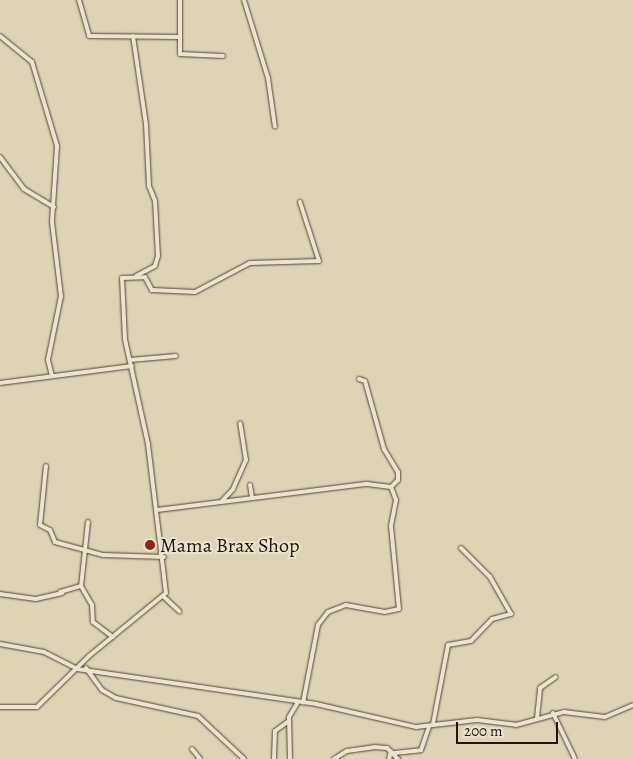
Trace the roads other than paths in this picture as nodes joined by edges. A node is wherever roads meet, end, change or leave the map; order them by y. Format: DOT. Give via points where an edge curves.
graph roads {
  1 [pos="79,0"];
  2 [pos="180,0"];
  3 [pos="244,0"];
  4 [pos="0,36"];
  5 [pos="133,36"];
  6 [pos="179,37"];
  7 [pos="222,56"];
  8 [pos="275,127"];
  9 [pos="0,156"];
  10 [pos="300,202"];
  11 [pos="54,207"];
  12 [pos="135,276"];
  13 [pos="176,356"];
  14 [pos="130,360"];
  15 [pos="132,366"];
  16 [pos="52,376"];
  17 [pos="359,378"];
  18 [pos="0,383"];
  19 [pos="240,423"];
  20 [pos="46,466"];
  21 [pos="250,485"];
  22 [pos="390,487"];
  23 [pos="252,498"];
  24 [pos="222,501"];
  25 [pos="157,510"];
  26 [pos="88,522"];
  27 [pos="461,548"];
  28 [pos="84,551"];
  29 [pos="164,558"];
  30 [pos="81,586"];
  31 [pos="62,593"];
  32 [pos="0,594"];
  33 [pos="56,595"];
  34 [pos="164,597"];
  35 [pos="179,611"];
  36 [pos="113,638"];
  37 [pos="0,644"];
  38 [pos="86,668"];
  39 [pos="78,669"];
  40 [pos="556,677"];
  41 [pos="301,702"];
  42 [pos="633,705"];
  43 [pos="0,707"];
  44 [pos="553,713"];
  45 [pos="537,718"];
  46 [pos="289,720"];
  47 [pos="433,724"];
  48 [pos="429,727"];
  49 [pos="192,749"];
  50 [pos="392,752"];
  51 [pos="200,759"];
  52 [pos="244,759"];
  53 [pos="274,759"];
  54 [pos="290,759"];
  55 [pos="334,759"];
  56 [pos="388,759"];
  57 [pos="398,759"];
  58 [pos="575,759"];
  1 -- 5 [label="street" via="87,36"];
  2 -- 6 [label="street"];
  3 -- 8 [label="street" via="268,78"];
  4 -- 11 [label="street" via="28,58 35,71 57,146"];
  5 -- 6 [label="street"];
  5 -- 12 [label="street" via="146,124 149,186 155,201 158,256 155,266"];
  6 -- 7 [label="street" via="182,55"];
  9 -- 11 [label="street" via="24,189"];
  10 -- 12 [label="street" via="318,261 250,263 195,292 152,290 147,278"];
  11 -- 16 [label="street" via="52,232 61,296 48,360"];
  12 -- 14 [label="street" via="124,277 121,286"];
  13 -- 14 [label="street"];
  14 -- 15 [label="street"];
  15 -- 16 [label="street"];
  15 -- 25 [label="street"];
  16 -- 18 [label="street"];
  17 -- 22 [label="street" via="365,381 384,449 398,472 398,480"];
  19 -- 24 [label="street" via="246,460 234,488"];
  20 -- 28 [label="street" via="40,525 50,530 55,542"];
  21 -- 23 [label="street"];
  22 -- 23 [label="street" via="367,484"];
  22 -- 41 [label="street" via="396,500 391,526 399,609 385,612 346,605 328,612 318,625"];
  23 -- 24 [label="street"];
  24 -- 25 [label="street"];
  25 -- 29 [label="street"];
  26 -- 28 [label="street"];
  27 -- 47 [label="street" via="490,577 511,614 492,619 471,641 448,644"];
  28 -- 29 [label="street"];
  28 -- 30 [label="street"];
  29 -- 34 [label="street"];
  30 -- 33 [label="street"];
  30 -- 36 [label="street" via="92,605 93,622"];
  31 -- 33 [label="street"];
  32 -- 33 [label="street" via="30,599"];
  34 -- 35 [label="street"];
  34 -- 36 [label="street"];
  36 -- 39 [label="street"];
  37 -- 39 [label="street" via="44,652"];
  38 -- 39 [label="street"];
  38 -- 41 [label="street"];
  38 -- 52 [label="street" via="98,686 116,698 198,716"];
  39 -- 43 [label="street" via="37,708"];
  40 -- 45 [label="street" via="540,688"];
  41 -- 46 [label="street"];
  41 -- 48 [label="street"];
  42 -- 44 [label="street" via="605,717"];
  44 -- 45 [label="street"];
  44 -- 58 [label="street"];
  45 -- 47 [label="street" via="516,724 477,720"];
  46 -- 53 [label="street" via="275,731"];
  46 -- 54 [label="street"];
  47 -- 48 [label="street"];
  48 -- 50 [label="street" via="421,750"];
  49 -- 51 [label="street"];
  50 -- 55 [label="street" via="374,747 347,751"];
  50 -- 56 [label="street"];
  50 -- 57 [label="street"];
}
